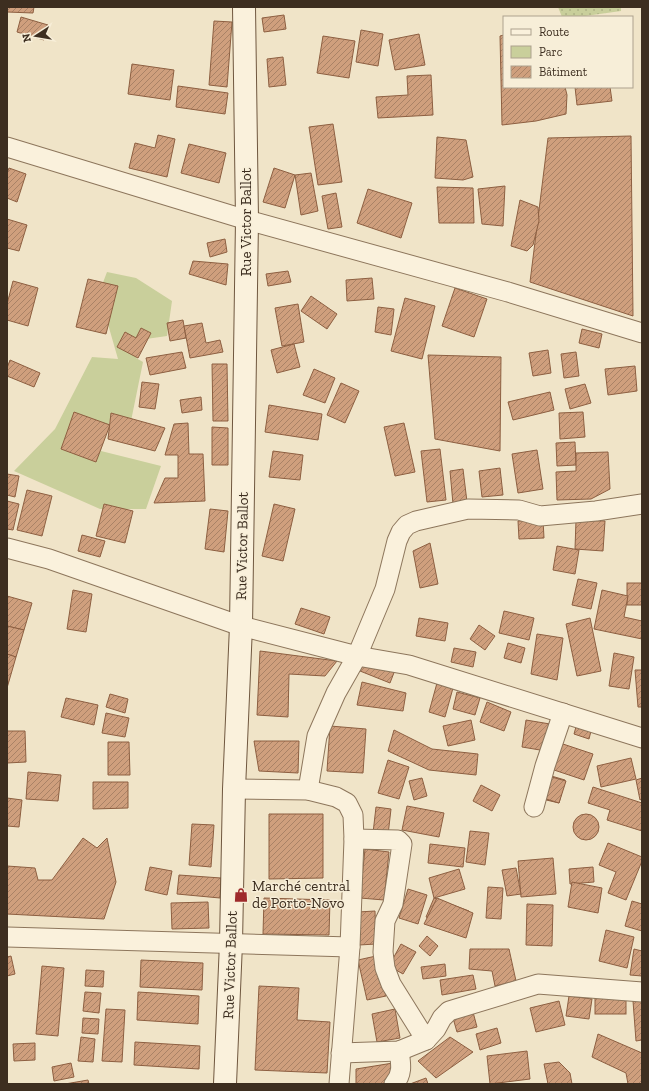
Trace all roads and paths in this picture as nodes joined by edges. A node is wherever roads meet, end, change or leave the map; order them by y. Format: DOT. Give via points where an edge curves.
graph roads {
  1 [pos="244,7"];
  2 [pos="7,147"];
  3 [pos="246,220"];
  4 [pos="642,333"];
  5 [pos="642,504"];
  6 [pos="7,548"];
  7 [pos="241,626"];
  8 [pos="357,656"];
  9 [pos="563,714"];
  10 [pos="642,738"];
  11 [pos="234,789"];
  12 [pos="308,790"];
  13 [pos="534,807"];
  14 [pos="354,839"];
  15 [pos="7,937"];
  16 [pos="231,943"];
  17 [pos="350,947"];
  18 [pos="642,992"];
  19 [pos="426,1040"];
  20 [pos="399,1051"];
  21 [pos="341,1053"];
  22 [pos="225,1084"];
  23 [pos="339,1084"];
  24 [pos="394,1084"];
  1 -- 3 [label="main road, Rue Victor Ballot"];
  2 -- 3 [label="street"];
  3 -- 4 [label="street" via="508,292"];
  3 -- 7 [label="main road, Rue Victor Ballot"];
  5 -- 8 [label="street" via="540,516 519,510 468,509 407,525 397,541 385,589"];
  6 -- 7 [label="street" via="49,559"];
  7 -- 8 [label="street"];
  7 -- 11 [label="main road, Rue Victor Ballot"];
  8 -- 9 [label="street" via="410,666"];
  8 -- 12 [label="street" via="336,693 317,736"];
  9 -- 10 [label="street"];
  9 -- 13 [label="street"];
  11 -- 12 [label="street"];
  11 -- 16 [label="main road, Rue Victor Ballot"];
  12 -- 14 [label="street" via="336,797 347,803 353,815"];
  14 -- 17 [label="street"];
  14 -- 19 [label="street" via="398,840 402,844 393,904 385,922 383,952 391,984"];
  15 -- 16 [label="street"];
  16 -- 17 [label="street"];
  16 -- 22 [label="main road, Rue Victor Ballot"];
  17 -- 21 [label="street"];
  18 -- 19 [label="street" via="538,984 449,1011"];
  19 -- 20 [label="street"];
  20 -- 21 [label="street"];
  20 -- 24 [label="street" via="400,1078"];
  21 -- 23 [label="street"];
}
